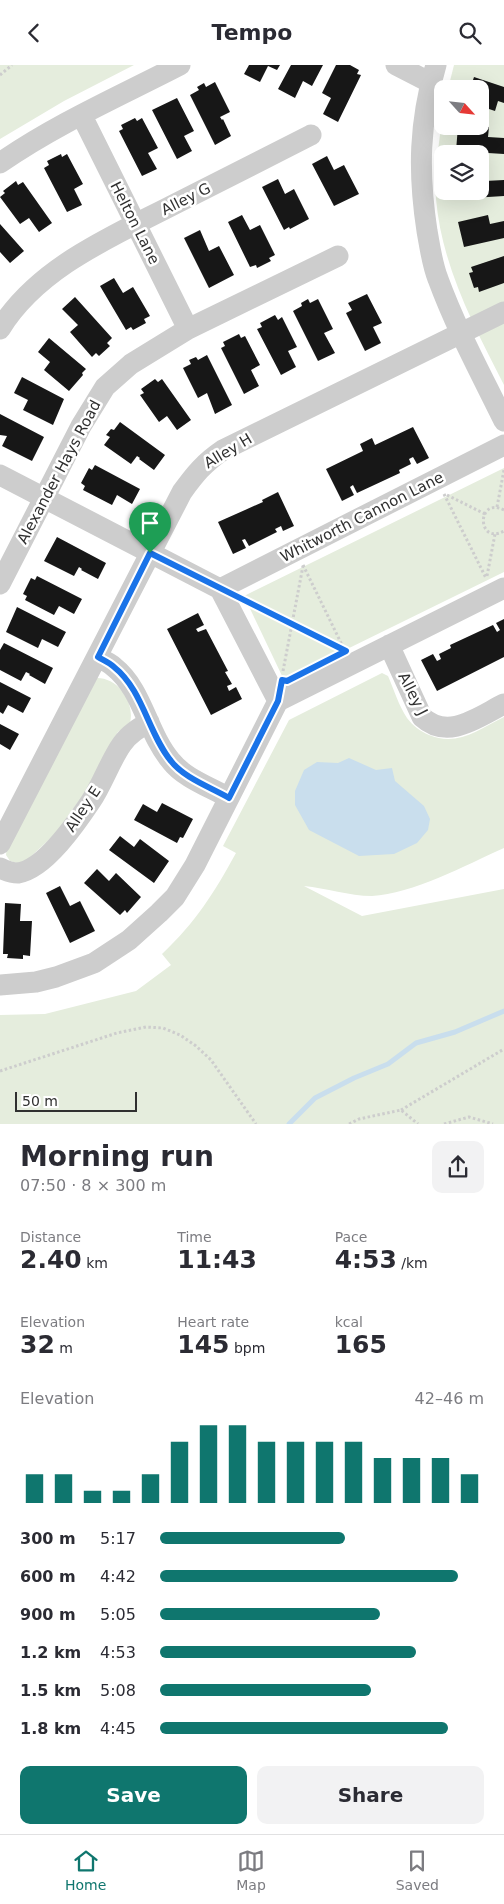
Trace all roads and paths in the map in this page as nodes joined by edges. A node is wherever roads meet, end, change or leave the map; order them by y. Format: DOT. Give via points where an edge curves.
graph roads {
  1 [pos="12,65"];
  2 [pos="180,65"];
  3 [pos="396,65"];
  4 [pos="434,74"];
  5 [pos="0,75"];
  6 [pos="82,116"];
  7 [pos="311,135"];
  8 [pos="0,163"];
  9 [pos="136,225"];
  10 [pos="338,255"];
  11 [pos="504,312"];
  12 [pos="0,329"];
  13 [pos="188,329"];
  14 [pos="460,333"];
  15 [pos="504,421"];
  16 [pos="504,445"];
  17 [pos="504,470"];
  18 [pos="0,475"];
  19 [pos="44,498"];
  20 [pos="497,507"];
  21 [pos="504,510"];
  22 [pos="484,514"];
  23 [pos="504,531"];
  24 [pos="495,534"];
  25 [pos="150,553"];
  26 [pos="495,581"];
  27 [pos="0,584"];
  28 [pos="220,589"];
  29 [pos="248,603"];
  30 [pos="292,625"];
  31 [pos="389,645"];
  32 [pos="346,651"];
  33 [pos="337,655"];
  34 [pos="98,657"];
  35 [pos="278,701"];
  36 [pos="504,704"];
  37 [pos="149,722"];
  38 [pos="229,798"];
  39 [pos="0,843"];
  40 [pos="0,868"];
  41 [pos="0,985"];
  42 [pos="504,1049"];
  43 [pos="0,1071"];
  44 [pos="401,1110"];
  45 [pos="256,1124"];
  46 [pos="349,1124"];
  47 [pos="418,1124"];
  48 [pos="444,1124"];
  49 [pos="493,1124"];
  1 -- 5 [label="path"];
  2 -- 6 [label="street"];
  3 -- 4 [label="street"];
  4 -- 14 [label="street" via="424,112 421,180 437,277"];
  6 -- 8 [label="street"];
  6 -- 9 [label="street, Helton Lane"];
  7 -- 9 [label="street, Alley G"];
  9 -- 12 [label="street, Alley G" via="94,246 57,271 35,288"];
  9 -- 13 [label="street, Helton Lane"];
  10 -- 13 [label="street, Alexander Hays Road"];
  11 -- 14 [label="street, Alley H"];
  13 -- 19 [label="street, Alexander Hays Road" via="131,364 105,387"];
  14 -- 15 [label="street"];
  14 -- 25 [label="street, Alley H" via="206,461 182,492"];
  16 -- 28 [label="street, Whitworth Cannon Lane"];
  17 -- 20 [label="path"];
  18 -- 19 [label="street"];
  19 -- 25 [label="street"];
  19 -- 27 [label="street, Alexander Hays Road"];
  20 -- 21 [label="path"];
  20 -- 22 [label="path"];
  22 -- 24 [label="path" via="485,528"];
  22 -- 26 [label="path" via="444,494"];
  23 -- 24 [label="path"];
  24 -- 26 [label="path"];
  25 -- 28 [label="street"];
  25 -- 34 [label="street, Alley H"];
  26 -- 31 [label="street"];
  28 -- 35 [label="street"];
  29 -- 30 [label="path"];
  30 -- 32 [label="path"];
  30 -- 32 [label="path" via="303,564"];
  30 -- 35 [label="path"];
  31 -- 35 [label="street"];
  31 -- 36 [label="street, Alley J" via="422,717 429,724 455,727"];
  32 -- 33 [label="path"];
  34 -- 37 [label="street" via="124,676"];
  34 -- 39 [label="street, Alley H"];
  35 -- 38 [label="street"];
  37 -- 38 [label="street" via="163,750 180,770"];
  37 -- 40 [label="street, Alley E" via="121,745 92,800 52,851 21,873"];
  38 -- 41 [label="street" via="175,897 130,940 75,971 36,981"];
  42 -- 44 [label="path"];
  43 -- 45 [label="path" via="117,1033 146,1027 163,1028 180,1035 211,1060"];
  44 -- 46 [label="path"];
  44 -- 47 [label="path"];
  48 -- 49 [label="path" via="468,1117"];
}
